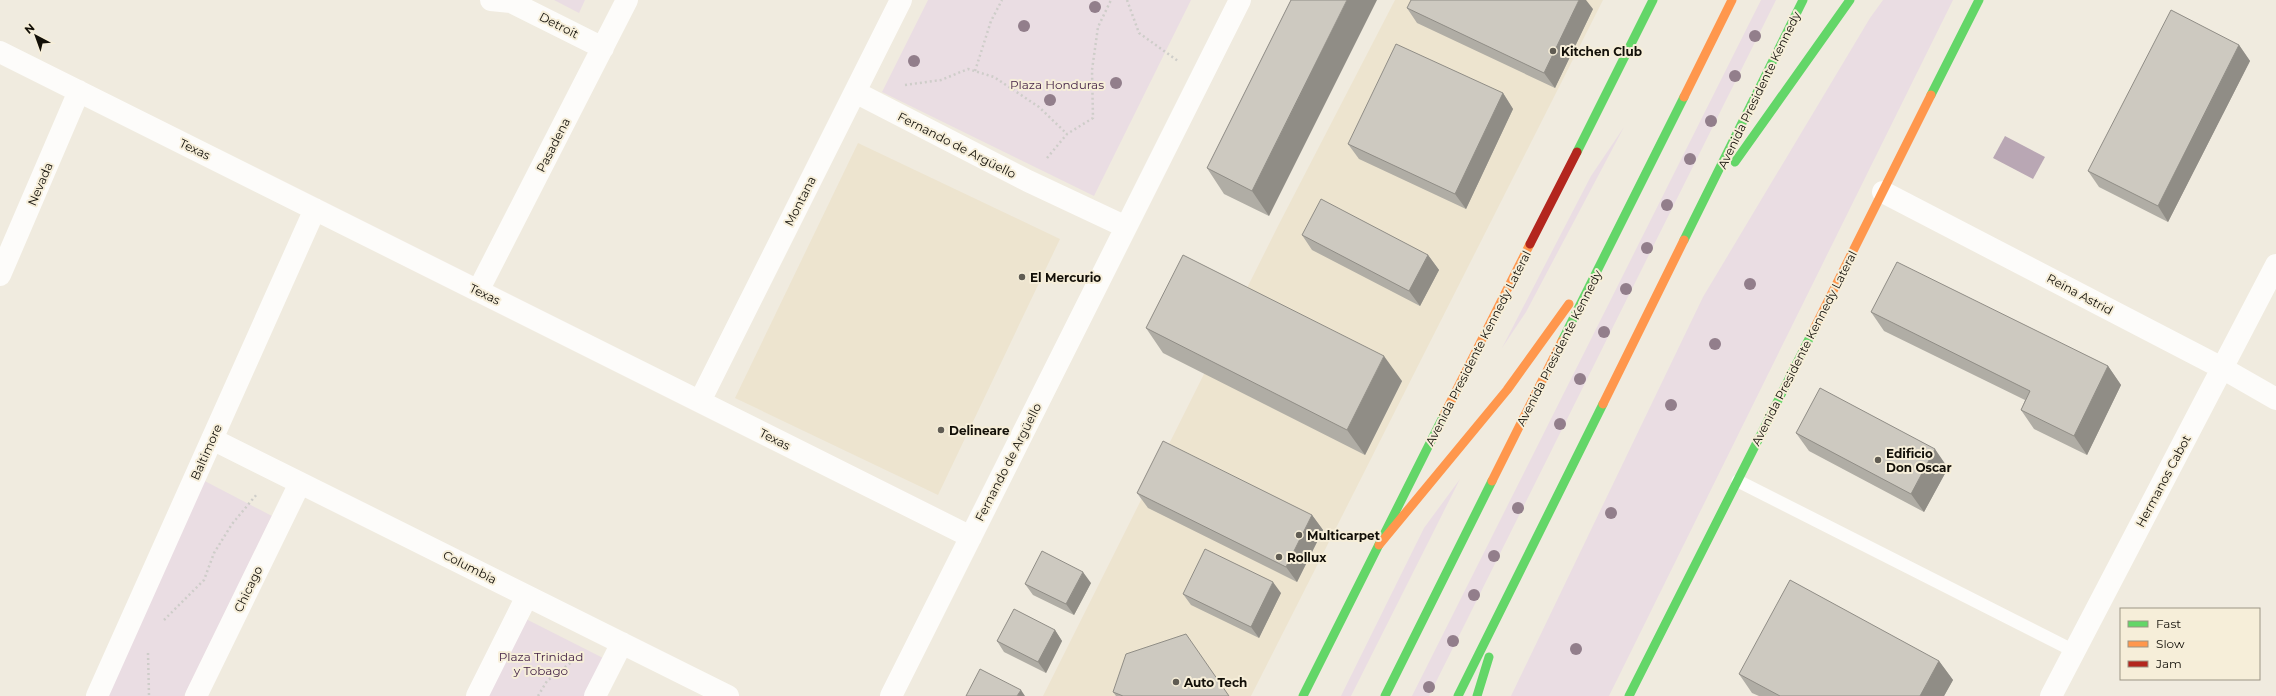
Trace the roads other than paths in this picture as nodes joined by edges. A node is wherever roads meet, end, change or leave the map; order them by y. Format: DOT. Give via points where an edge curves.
graph roads {
  1 [pos="491,0"];
  2 [pos="627,0"];
  3 [pos="900,0"];
  4 [pos="1240,0"];
  5 [pos="1653,0"];
  6 [pos="1732,0"];
  7 [pos="1803,0"];
  8 [pos="1850,0"];
  9 [pos="1979,0"];
  10 [pos="603,48"];
  11 [pos="0,52"];
  12 [pos="79,91"];
  13 [pos="855,92"];
  14 [pos="1883,192"];
  15 [pos="315,209"];
  16 [pos="1696,217"];
  17 [pos="1126,227"];
  18 [pos="1608,249"];
  19 [pos="2276,265"];
  20 [pos="0,275"];
  21 [pos="478,291"];
  22 [pos="2222,368"];
  23 [pos="2276,399"];
  24 [pos="700,401"];
  25 [pos="212,439"];
  26 [pos="1738,481"];
  27 [pos="300,482"];
  28 [pos="971,537"];
  29 [pos="1379,545"];
  30 [pos="1510,590"];
  31 [pos="527,596"];
  32 [pos="615,640"];
  33 [pos="2074,651"];
  34 [pos="2057,694"];
  35 [pos="97,696"];
  36 [pos="196,696"];
  37 [pos="477,696"];
  38 [pos="595,696"];
  39 [pos="728,696"];
  40 [pos="891,696"];
  41 [pos="1303,696"];
  42 [pos="1385,696"];
  43 [pos="1458,696"];
  44 [pos="1477,696"];
  45 [pos="1629,696"];
  1 -- 10 [label="street, Detroit" via="512,2"];
  2 -- 10 [label="street, Pasadena"];
  3 -- 13 [label="street, Montana"];
  4 -- 17 [label="street, Fernando de Argüello"];
  5 -- 29 [label="main road, Avenida Presidente Kennedy Lateral"];
  6 -- 18 [label="main road, Avenida Presidente Kennedy"];
  7 -- 16 [label="main road, Avenida Presidente Kennedy"];
  8 -- 16 [label="main road"];
  9 -- 14 [label="main road, Avenida Presidente Kennedy Lateral"];
  10 -- 21 [label="street, Pasadena"];
  11 -- 12 [label="street, Texas"];
  12 -- 15 [label="street, Texas"];
  12 -- 20 [label="street, Nevada"];
  13 -- 17 [label="street, Fernando de Argüello" via="1028,181"];
  13 -- 24 [label="street, Montana"];
  14 -- 22 [label="street, Reina Astrid"];
  14 -- 26 [label="main road, Avenida Presidente Kennedy Lateral"];
  15 -- 21 [label="street, Texas"];
  15 -- 25 [label="street, Baltimore"];
  16 -- 30 [label="main road, Avenida Presidente Kennedy"];
  17 -- 28 [label="street, Fernando de Argüello"];
  18 -- 29 [label="main road" via="1506,390"];
  18 -- 42 [label="main road, Avenida Presidente Kennedy"];
  19 -- 22 [label="street, Hermanos Cabot"];
  21 -- 24 [label="street, Texas"];
  22 -- 23 [label="street, Reina Astrid"];
  22 -- 33 [label="street, Hermanos Cabot"];
  24 -- 28 [label="street, Texas"];
  25 -- 27 [label="street, Columbia"];
  25 -- 35 [label="street, Baltimore"];
  26 -- 33 [label="lane"];
  26 -- 45 [label="main road, Avenida Presidente Kennedy Lateral"];
  27 -- 31 [label="street, Columbia"];
  27 -- 36 [label="street, Chicago"];
  28 -- 40 [label="street, Fernando de Argüello"];
  29 -- 41 [label="main road, Avenida Presidente Kennedy Lateral"];
  30 -- 43 [label="main road, Avenida Presidente Kennedy"];
  30 -- 44 [label="main road"];
  31 -- 32 [label="street, Columbia"];
  31 -- 37 [label="street"];
  32 -- 38 [label="street"];
  32 -- 39 [label="street, Columbia"];
  33 -- 34 [label="street, Hermanos Cabot"];
}
